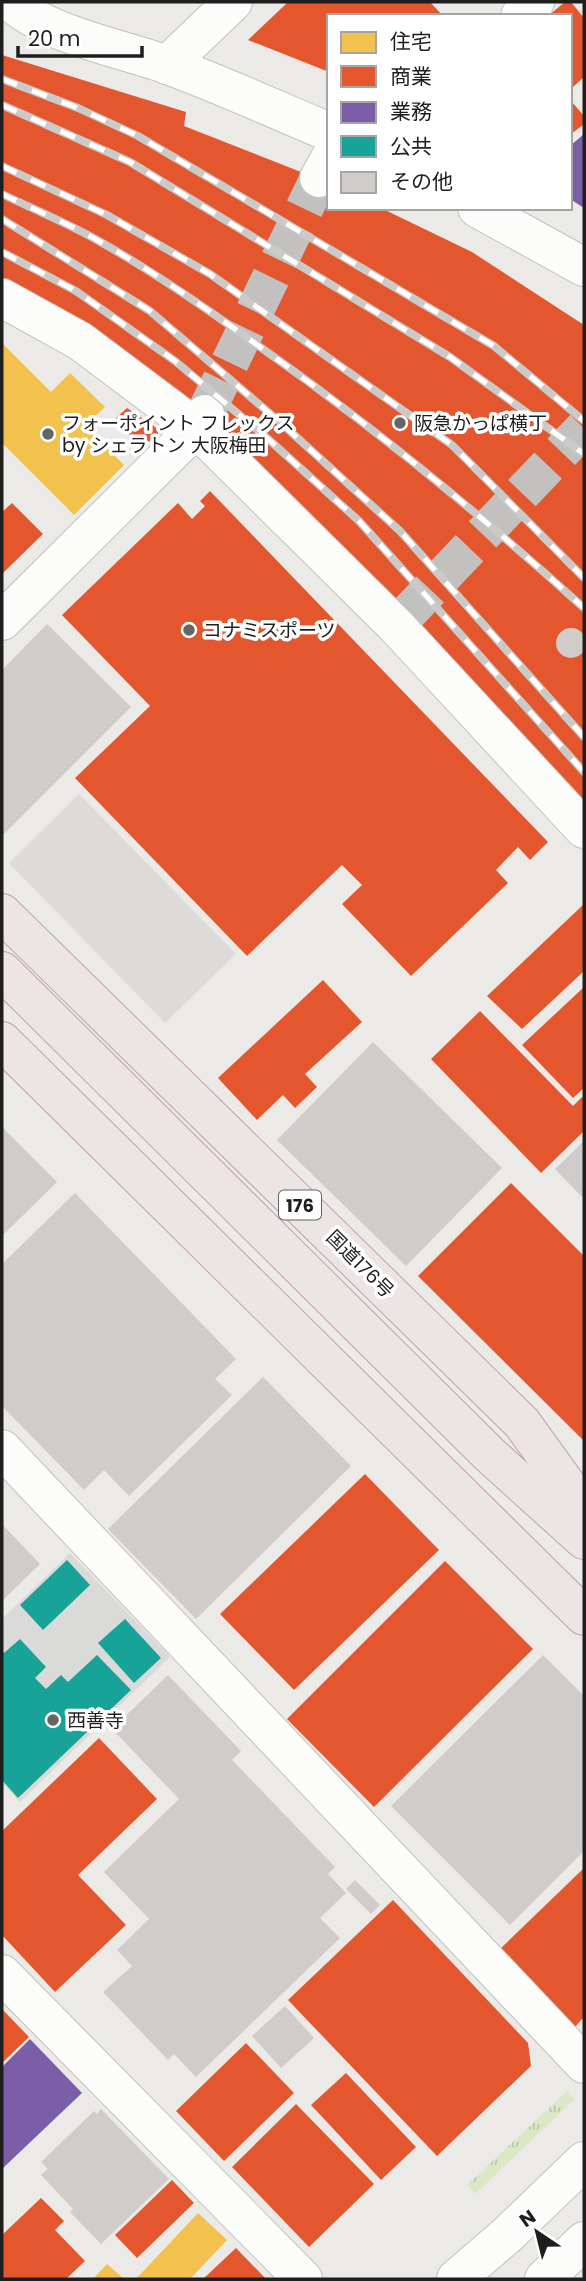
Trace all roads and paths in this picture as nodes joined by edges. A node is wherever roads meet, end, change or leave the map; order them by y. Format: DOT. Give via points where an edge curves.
graph roads {
  1 [pos="11,2"];
  2 [pos="233,2"];
  3 [pos="536,2"];
  4 [pos="522,14"];
  5 [pos="167,65"];
  6 [pos="327,131"];
  7 [pos="481,210"];
  8 [pos="584,267"];
  9 [pos="2,298"];
  10 [pos="200,421"];
  11 [pos="2,621"];
  12 [pos="584,829"];
  13 [pos="2,913"];
  14 [pos="2,971"];
  15 [pos="2,1041"];
  16 [pos="2,1450"];
  17 [pos="584,1509"];
  18 [pos="584,1540"];
  19 [pos="584,1616"];
  20 [pos="2,1974"];
  21 [pos="584,2064"];
  22 [pos="584,2161"];
  23 [pos="584,2241"];
  24 [pos="303,2279"];
  25 [pos="456,2279"];
  26 [pos="544,2279"];
  1 -- 5 [label="street" via="44,22"];
  2 -- 5 [label="street"];
  3 -- 4 [label="street"];
  5 -- 6 [label="street"];
  7 -- 8 [label="street"];
  9 -- 10 [label="street" via="80,341"];
  10 -- 11 [label="street"];
  10 -- 12 [label="street" via="400,621"];
  13 -- 17 [label="highway, 国道176号 / 176" via="522,1423"];
  14 -- 18 [label="highway, 176" via="490,1455"];
  15 -- 19 [label="highway"];
  16 -- 21 [label="street"];
  20 -- 24 [label="street"];
  22 -- 25 [label="street"];
  23 -- 26 [label="street"];
}
